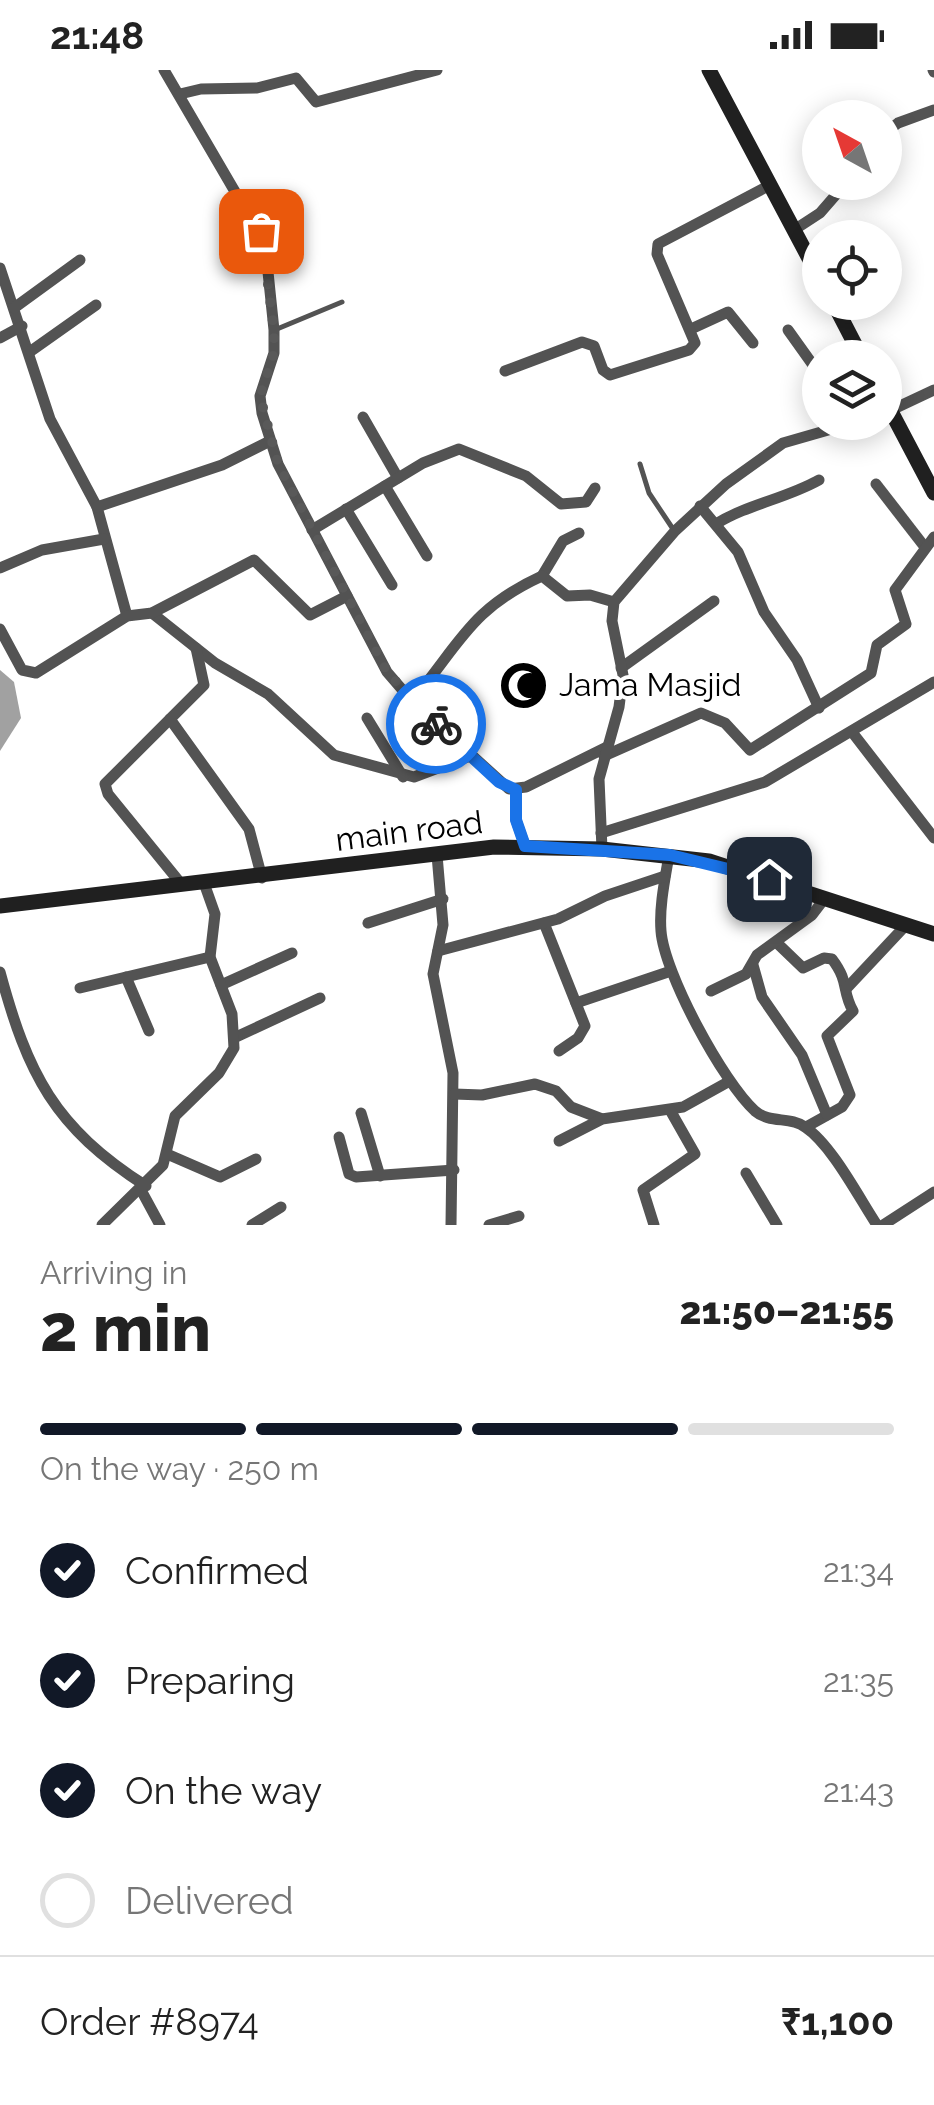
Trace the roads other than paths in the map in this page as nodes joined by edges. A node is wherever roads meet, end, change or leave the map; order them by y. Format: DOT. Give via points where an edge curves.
graph roads {
  1 [pos="164,70"];
  2 [pos="437,70"];
  3 [pos="709,70"];
  4 [pos="180,94"];
  5 [pos="934,110"];
  6 [pos="902,122"];
  7 [pos="770,185"];
  8 [pos="831,200"];
  9 [pos="794,230"];
  10 [pos="802,245"];
  11 [pos="80,260"];
  12 [pos="0,268"];
  13 [pos="342,302"];
  14 [pos="96,305"];
  15 [pos="14,308"];
  16 [pos="22,326"];
  17 [pos="691,329"];
  18 [pos="274,330"];
  19 [pos="788,330"];
  20 [pos="0,338"];
  21 [pos="753,343"];
  22 [pos="802,348"];
  23 [pos="31,351"];
  24 [pos="504,371"];
  25 [pos="934,390"];
  26 [pos="902,402"];
  27 [pos="363,416"];
  28 [pos="902,435"];
  29 [pos="802,436"];
  30 [pos="270,441"];
  31 [pos="640,464"];
  32 [pos="398,478"];
  33 [pos="819,480"];
  34 [pos="876,484"];
  35 [pos="385,486"];
  36 [pos="594,488"];
  37 [pos="934,493"];
  38 [pos="700,506"];
  39 [pos="96,507"];
  40 [pos="346,509"];
  41 [pos="716,524"];
  42 [pos="312,530"];
  43 [pos="675,531"];
  44 [pos="579,533"];
  45 [pos="104,539"];
  46 [pos="929,542"];
  47 [pos="426,556"];
  48 [pos="0,568"];
  49 [pos="542,576"];
  50 [pos="392,585"];
  51 [pos="347,596"];
  52 [pos="614,602"];
  53 [pos="714,602"];
  54 [pos="152,613"];
  55 [pos="128,616"];
  56 [pos="0,629"];
  57 [pos="196,648"];
  58 [pos="622,668"];
  59 [pos="934,682"];
  60 [pos="412,702"];
  61 [pos="819,708"];
  62 [pos="367,718"];
  63 [pos="170,720"];
  64 [pos="852,732"];
  65 [pos="605,751"];
  66 [pos="470,756"];
  67 [pos="404,776"];
  68 [pos="516,790"];
  69 [pos="934,838"];
  70 [pos="602,841"];
  71 [pos="525,846"];
  72 [pos="437,855"];
  73 [pos="670,855"];
  74 [pos="665,876"];
  75 [pos="262,878"];
  76 [pos="204,883"];
  77 [pos="182,885"];
  78 [pos="825,898"];
  79 [pos="443,899"];
  80 [pos="0,906"];
  81 [pos="368,923"];
  82 [pos="544,923"];
  83 [pos="906,925"];
  84 [pos="934,934"];
  85 [pos="776,943"];
  86 [pos="438,951"];
  87 [pos="292,953"];
  88 [pos="210,957"];
  89 [pos="752,965"];
  90 [pos="672,971"];
  91 [pos="0,972"];
  92 [pos="126,977"];
  93 [pos="221,985"];
  94 [pos="80,988"];
  95 [pos="712,990"];
  96 [pos="846,990"];
  97 [pos="320,998"];
  98 [pos="576,1003"];
  99 [pos="150,1031"];
  100 [pos="236,1037"];
  101 [pos="559,1051"];
  102 [pos="728,1082"];
  103 [pos="454,1094"];
  104 [pos="670,1110"];
  105 [pos="360,1113"];
  106 [pos="826,1116"];
  107 [pos="602,1119"];
  108 [pos="806,1127"];
  109 [pos="339,1137"];
  110 [pos="559,1141"];
  111 [pos="167,1154"];
  112 [pos="256,1159"];
  113 [pos="454,1170"];
  114 [pos="746,1174"];
  115 [pos="380,1176"];
  116 [pos="144,1188"];
  117 [pos="934,1192"];
  118 [pos="281,1207"];
  119 [pos="519,1216"];
  120 [pos="102,1225"];
  121 [pos="160,1225"];
  122 [pos="252,1225"];
  123 [pos="452,1225"];
  124 [pos="489,1225"];
  125 [pos="654,1225"];
  126 [pos="777,1225"];
  127 [pos="880,1225"];
  1 -- 4 [label="street"];
  2 -- 4 [label="street" via="316,102 296,78"];
  3 -- 7 [label="main road"];
  4 -- 18 [label="street" via="261,231"];
  5 -- 6 [label="street"];
  7 -- 9 [label="main road"];
  7 -- 17 [label="street" via="658,244"];
  8 -- 9 [label="street"];
  9 -- 10 [label="main road"];
  11 -- 15 [label="street"];
  12 -- 15 [label="street"];
  13 -- 18 [label="lane"];
  14 -- 23 [label="street"];
  15 -- 16 [label="street"];
  16 -- 20 [label="street"];
  16 -- 23 [label="street"];
  17 -- 21 [label="street" via="728,312"];
  17 -- 24 [label="street" via="696,343 689,350 616,374 602,370 588,341"];
  18 -- 30 [label="street" via="260,396"];
  19 -- 22 [label="street"];
  23 -- 39 [label="street" via="50,419"];
  25 -- 26 [label="street"];
  27 -- 32 [label="street"];
  28 -- 37 [label="main road"];
  29 -- 38 [label="street"];
  30 -- 39 [label="street" via="222,466"];
  30 -- 42 [label="street"];
  31 -- 43 [label="lane" via="649,494"];
  32 -- 35 [label="street"];
  32 -- 36 [label="street" via="459,449 526,476 561,504 586,502"];
  33 -- 41 [label="street"];
  34 -- 46 [label="street"];
  35 -- 40 [label="street"];
  35 -- 47 [label="street"];
  38 -- 41 [label="street"];
  38 -- 43 [label="street"];
  39 -- 45 [label="street"];
  40 -- 42 [label="street"];
  40 -- 50 [label="street"];
  41 -- 61 [label="street" via="738,552"];
  42 -- 51 [label="street"];
  43 -- 52 [label="street"];
  44 -- 49 [label="street" via="564,541"];
  45 -- 48 [label="street" via="42,550"];
  45 -- 55 [label="street"];
  46 -- 61 [label="street" via="895,590 906,624 877,645 871,673"];
  49 -- 52 [label="street" via="567,596"];
  49 -- 60 [label="street" via="515,586 475,619"];
  51 -- 54 [label="street" via="310,615 254,560"];
  51 -- 60 [label="street" via="387,672"];
  52 -- 58 [label="street"];
  53 -- 58 [label="street"];
  54 -- 55 [label="street"];
  54 -- 57 [label="street"];
  55 -- 56 [label="street" via="36,673 22,670"];
  57 -- 63 [label="street" via="204,686"];
  57 -- 67 [label="street" via="268,694 334,755"];
  58 -- 65 [label="street"];
  59 -- 64 [label="street"];
  60 -- 66 [label="street"];
  61 -- 65 [label="street" via="754,750 725,723 701,713"];
  62 -- 67 [label="street"];
  63 -- 75 [label="street" via="249,829"];
  63 -- 77 [label="street" via="105,784"];
  64 -- 69 [label="street"];
  64 -- 70 [label="street" via="765,782"];
  65 -- 68 [label="street"];
  65 -- 70 [label="street" via="599,778"];
  66 -- 67 [label="street"];
  66 -- 68 [label="street"];
  68 -- 71 [label="street"];
  70 -- 71 [label="main road, main road"];
  70 -- 73 [label="main road, main road"];
  71 -- 72 [label="main road, main road"];
  72 -- 75 [label="main road, main road"];
  72 -- 79 [label="street"];
  73 -- 74 [label="street"];
  73 -- 78 [label="main road, main road"];
  74 -- 82 [label="street"];
  74 -- 90 [label="street" via="660,928"];
  75 -- 76 [label="main road, main road"];
  76 -- 77 [label="main road, main road"];
  76 -- 88 [label="street" via="216,921"];
  77 -- 80 [label="main road, main road"];
  78 -- 83 [label="main road, main road"];
  78 -- 85 [label="street"];
  79 -- 81 [label="street"];
  79 -- 86 [label="street"];
  82 -- 86 [label="street"];
  82 -- 98 [label="street"];
  83 -- 84 [label="main road, main road"];
  83 -- 96 [label="street"];
  85 -- 89 [label="street"];
  85 -- 96 [label="street" via="803,968 829,958 846,978"];
  86 -- 103 [label="street" via="432,974"];
  87 -- 93 [label="street"];
  88 -- 92 [label="street"];
  88 -- 93 [label="street"];
  89 -- 95 [label="street"];
  89 -- 106 [label="street" via="762,997 802,1056"];
  90 -- 98 [label="street"];
  90 -- 102 [label="street"];
  91 -- 116 [label="street" via="26,1060 75,1134"];
  92 -- 94 [label="street"];
  92 -- 99 [label="street"];
  93 -- 100 [label="street"];
  96 -- 106 [label="street" via="852,1013 827,1036 850,1096"];
  97 -- 100 [label="street"];
  98 -- 101 [label="street" via="583,1032"];
  100 -- 111 [label="street" via="218,1073 176,1116"];
  102 -- 104 [label="street"];
  102 -- 108 [label="street" via="764,1117"];
  103 -- 107 [label="street" via="535,1084"];
  103 -- 113 [label="street"];
  104 -- 107 [label="street"];
  104 -- 125 [label="street" via="694,1154 642,1190"];
  105 -- 115 [label="street"];
  106 -- 108 [label="street"];
  107 -- 110 [label="street"];
  108 -- 127 [label="street"];
  109 -- 115 [label="street" via="349,1174"];
  111 -- 112 [label="street" via="220,1177"];
  111 -- 116 [label="street"];
  113 -- 115 [label="street"];
  113 -- 123 [label="street"];
  114 -- 126 [label="street"];
  116 -- 120 [label="street"];
  116 -- 121 [label="street"];
  117 -- 127 [label="street"];
  118 -- 122 [label="street"];
  119 -- 124 [label="street"];
}
